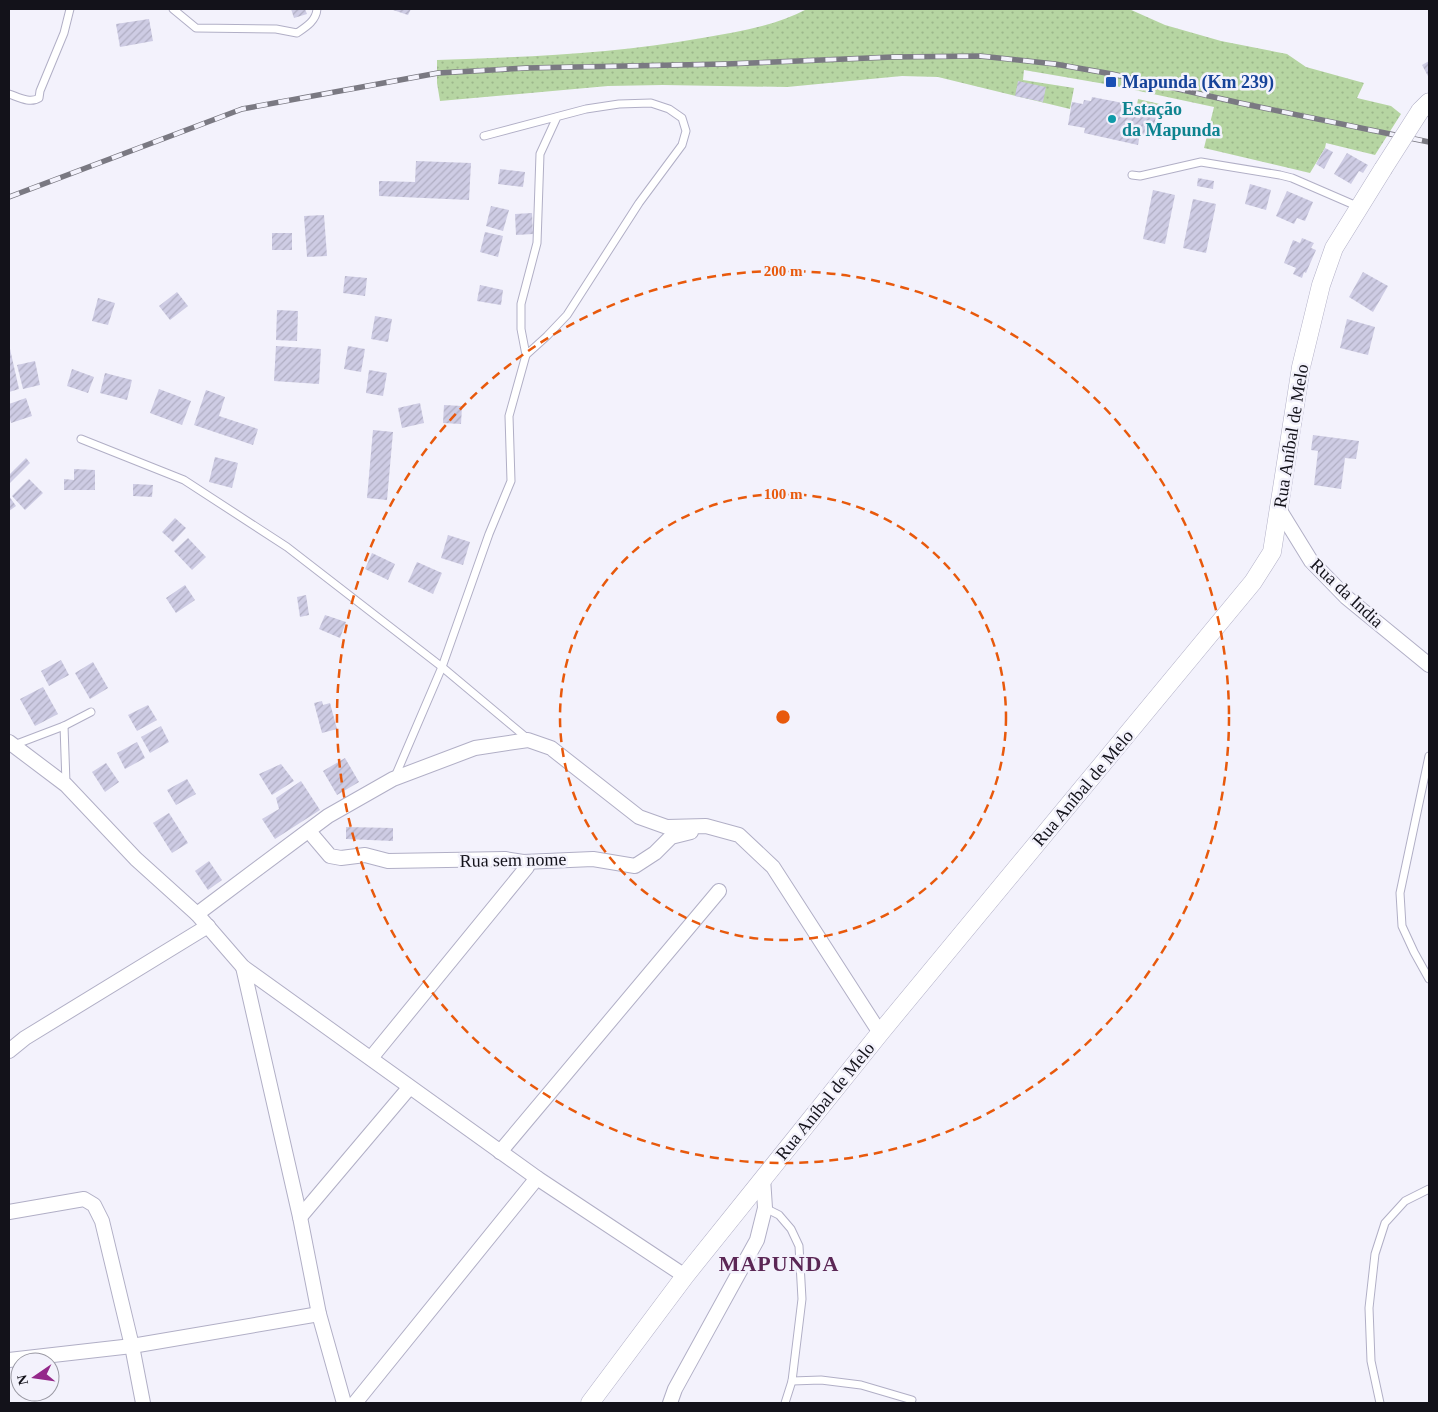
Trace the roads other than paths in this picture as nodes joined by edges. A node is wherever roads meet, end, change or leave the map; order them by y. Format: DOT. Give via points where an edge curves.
graph roads {
  1 [pos="70,9"];
  2 [pos="173,9"];
  3 [pos="317,9"];
  4 [pos="9,94"];
  5 [pos="1424,106"];
  6 [pos="557,117"];
  7 [pos="484,136"];
  8 [pos="1132,175"];
  9 [pos="1359,208"];
  10 [pos="526,355"];
  11 [pos="81,439"];
  12 [pos="1279,509"];
  13 [pos="1429,666"];
  14 [pos="442,667"];
  15 [pos="91,712"];
  16 [pos="64,726"];
  17 [pos="528,740"];
  18 [pos="11,744"];
  19 [pos="1429,756"];
  20 [pos="393,779"];
  21 [pos="66,785"];
  22 [pos="712,827"];
  23 [pos="313,836"];
  24 [pos="527,867"];
  25 [pos="719,891"];
  26 [pos="198,914"];
  27 [pos="208,926"];
  28 [pos="243,967"];
  29 [pos="1429,979"];
  30 [pos="880,1033"];
  31 [pos="9,1051"];
  32 [pos="370,1058"];
  33 [pos="410,1088"];
  34 [pos="500,1152"];
  35 [pos="537,1178"];
  36 [pos="763,1178"];
  37 [pos="1429,1189"];
  38 [pos="765,1208"];
  39 [pos="9,1212"];
  40 [pos="300,1217"];
  41 [pos="685,1276"];
  42 [pos="319,1314"];
  43 [pos="132,1346"];
  44 [pos="9,1360"];
  45 [pos="792,1380"];
  46 [pos="912,1400"];
  47 [pos="143,1403"];
  48 [pos="344,1403"];
  49 [pos="355,1403"];
  50 [pos="590,1403"];
  51 [pos="670,1403"];
  52 [pos="786,1403"];
  53 [pos="1380,1403"];
  1 -- 4 [label="lane" via="39,98 24,100"];
  2 -- 3 [label="lane" via="196,28 276,29 297,33 308,26"];
  5 -- 9 [label="street, Rua Aníbal de Melo, bridge"];
  6 -- 7 [label="lane"];
  6 -- 10 [label="lane" via="540,154 537,243 521,304"];
  6 -- 10 [label="lane" via="586,108 651,103 682,118 686,131 682,145 639,203 566,314"];
  8 -- 9 [label="lane" via="1201,162 1280,174"];
  9 -- 12 [label="street, Rua Aníbal de Melo" via="1334,248 1321,285 1301,367"];
  10 -- 14 [label="lane" via="509,416 511,481"];
  11 -- 14 [label="lane" via="184,480 287,547"];
  12 -- 13 [label="street, Rua da India" via="1311,561 1346,597"];
  12 -- 30 [label="street, Rua Aníbal de Melo" via="1272,552 1253,582"];
  14 -- 17 [label="lane"];
  14 -- 20 [label="lane"];
  15 -- 16 [label="lane"];
  16 -- 18 [label="lane"];
  16 -- 21 [label="lane"];
  17 -- 20 [label="street" via="475,748"];
  17 -- 22 [label="street" via="551,748 639,817 667,827"];
  18 -- 21 [label="street"];
  19 -- 29 [label="lane" via="1400,893 1402,926"];
  20 -- 26 [label="street" via="328,816"];
  21 -- 26 [label="street" via="136,859"];
  22 -- 23 [label="street, Rua sem nome" via="671,837 635,866 592,859 524,862 504,859 388,861 365,855 341,858 330,856"];
  22 -- 30 [label="street" via="739,835 773,867"];
  24 -- 32 [label="street"];
  25 -- 34 [label="street"];
  26 -- 27 [label="street"];
  27 -- 28 [label="street"];
  27 -- 31 [label="street"];
  28 -- 32 [label="street"];
  28 -- 40 [label="street"];
  30 -- 36 [label="street, Rua Aníbal de Melo"];
  32 -- 33 [label="street"];
  33 -- 34 [label="street"];
  33 -- 40 [label="street"];
  34 -- 35 [label="street"];
  35 -- 41 [label="street"];
  35 -- 49 [label="street"];
  36 -- 38 [label="street"];
  36 -- 41 [label="street, Rua Aníbal de Melo"];
  37 -- 53 [label="lane" via="1405,1201 1385,1223 1375,1254 1369,1308 1371,1361"];
  38 -- 45 [label="lane" via="779,1215 799,1246 802,1299"];
  38 -- 51 [label="street" via="757,1240"];
  39 -- 43 [label="street" via="84,1199 94,1204 102,1221"];
  40 -- 42 [label="street"];
  41 -- 50 [label="street, Rua Aníbal de Melo"];
  42 -- 43 [label="street"];
  42 -- 48 [label="street"];
  43 -- 44 [label="street"];
  43 -- 47 [label="street"];
  45 -- 46 [label="lane" via="861,1385"];
  45 -- 52 [label="lane"];
}
